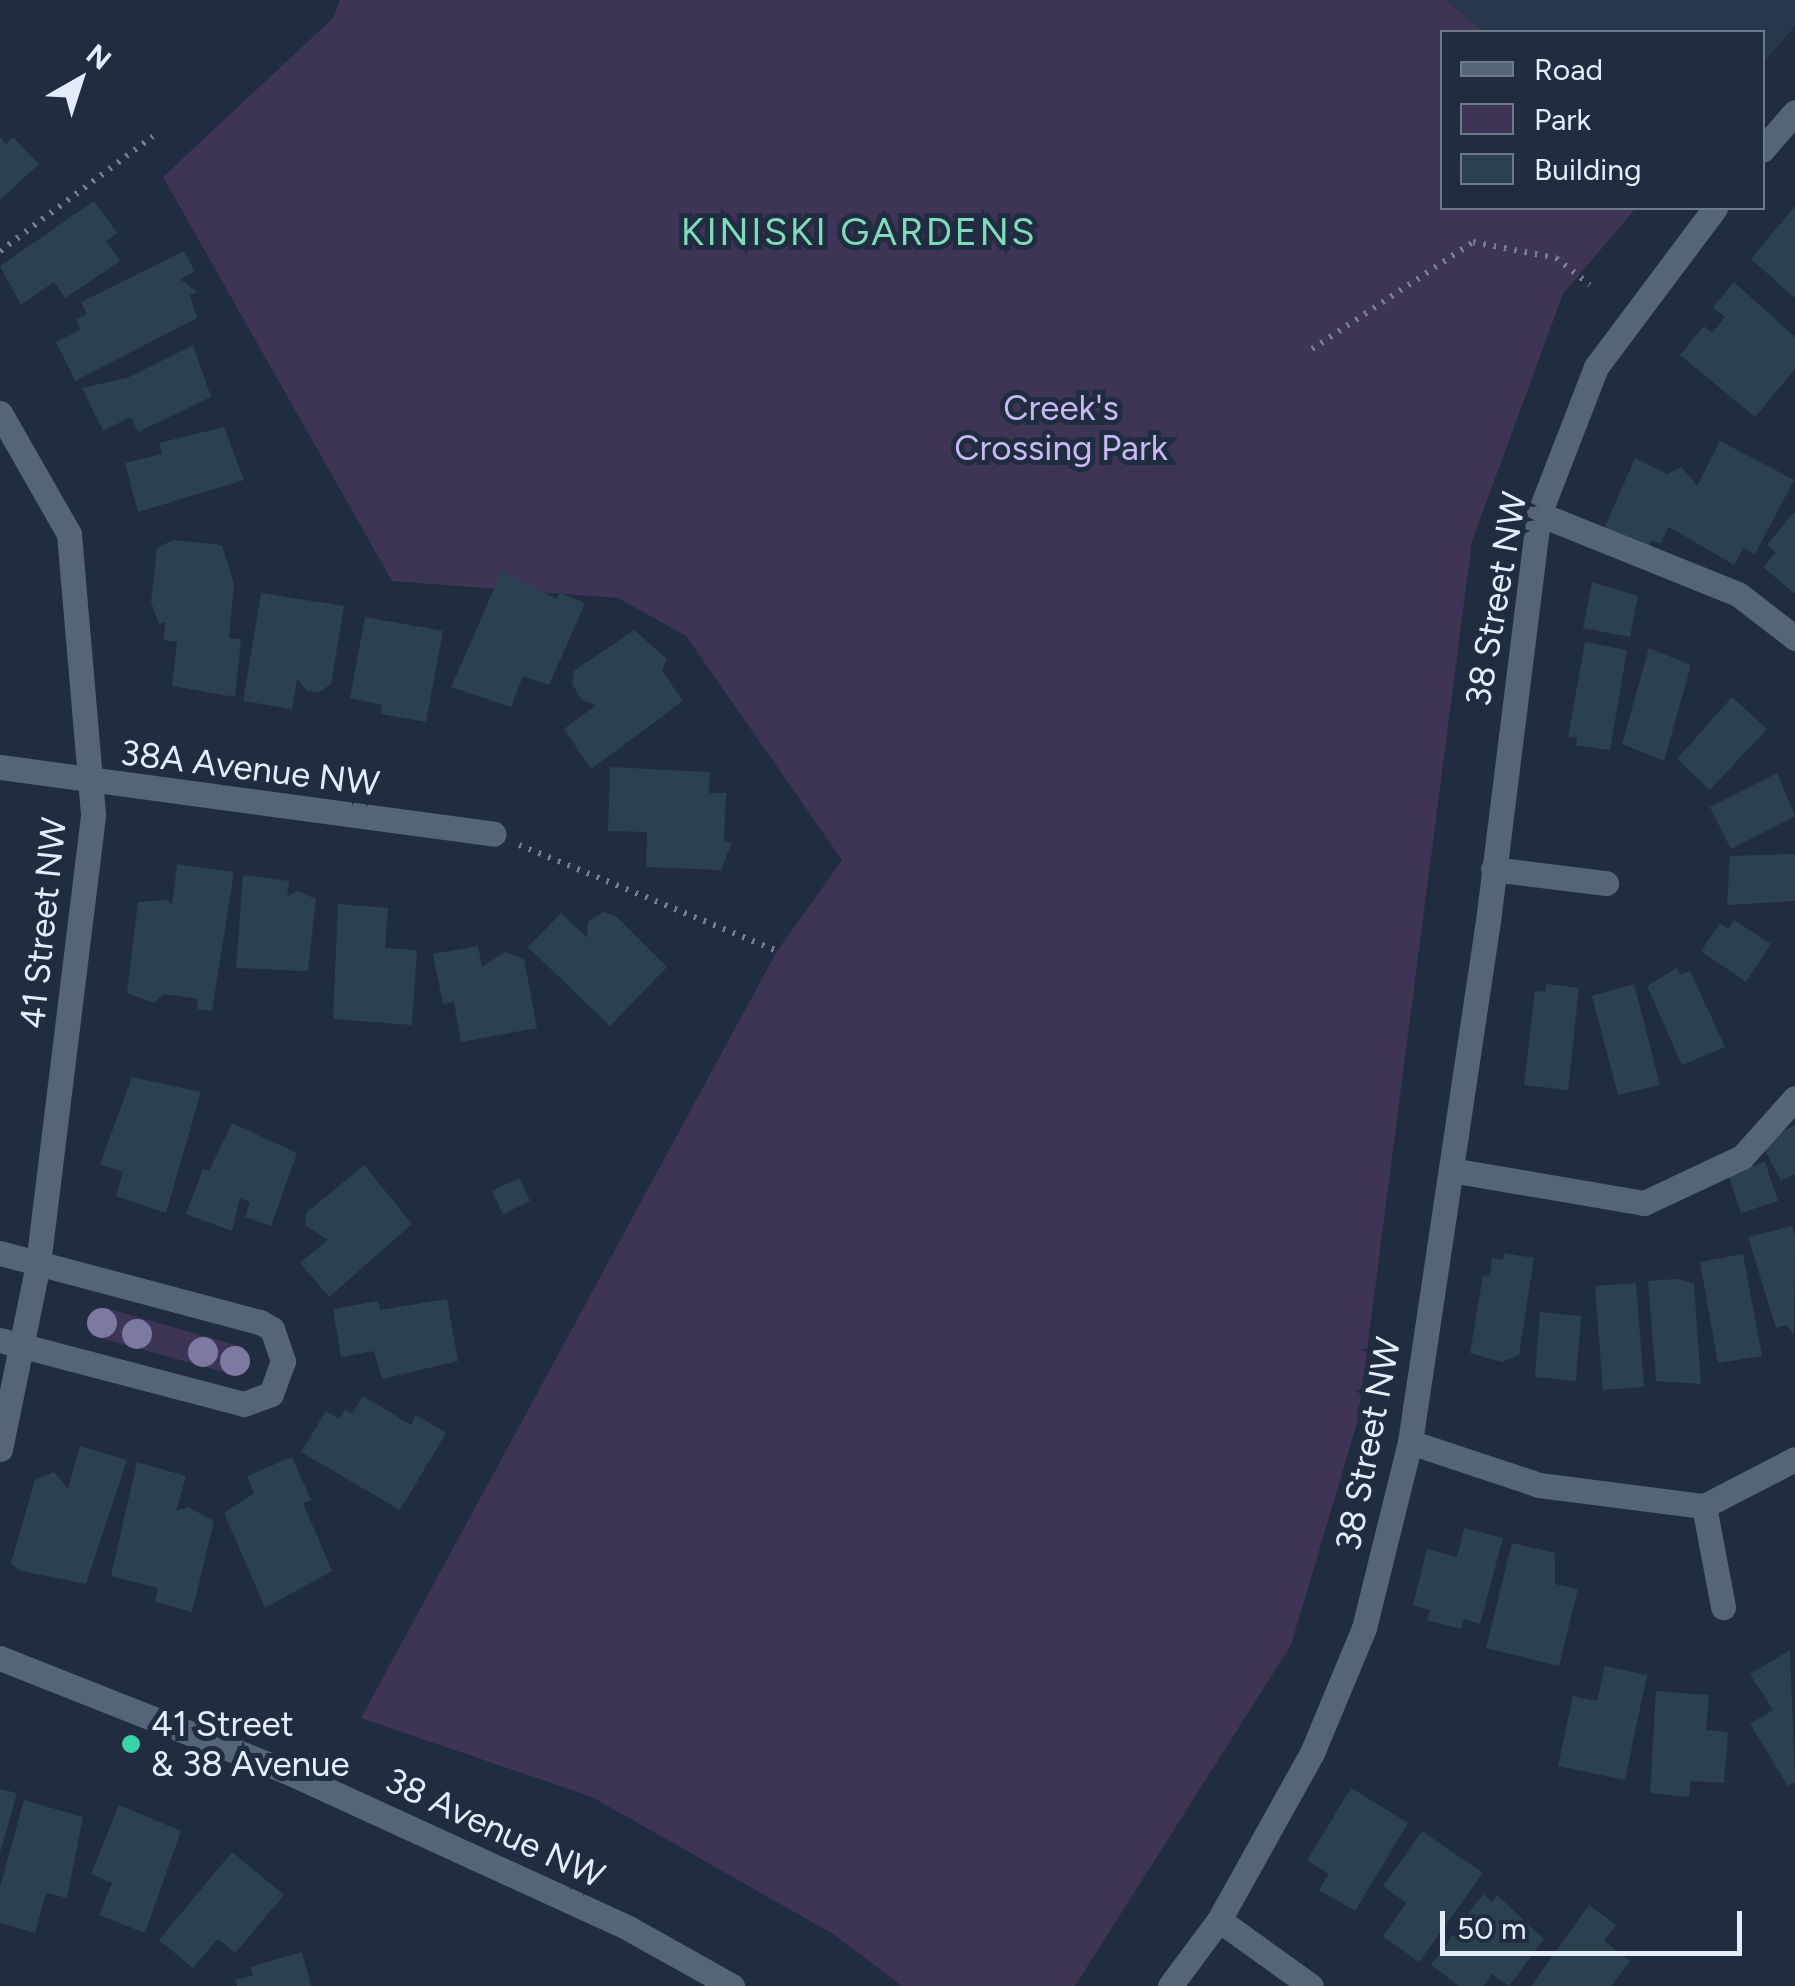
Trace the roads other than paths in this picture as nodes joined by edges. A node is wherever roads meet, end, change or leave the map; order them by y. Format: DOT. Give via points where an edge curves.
graph roads {
  1 [pos="1795,112"];
  2 [pos="1765,147"];
  3 [pos="1714,210"];
  4 [pos="0,414"];
  5 [pos="1539,514"];
  6 [pos="1795,638"];
  7 [pos="0,766"];
  8 [pos="91,783"];
  9 [pos="493,834"];
  10 [pos="1494,869"];
  11 [pos="1606,882"];
  12 [pos="1795,1098"];
  13 [pos="1450,1170"];
  14 [pos="0,1253"];
  15 [pos="38,1264"];
  16 [pos="10,1343"];
  17 [pos="1410,1442"];
  18 [pos="0,1450"];
  19 [pos="1795,1459"];
  20 [pos="1704,1506"];
  21 [pos="1723,1607"];
  22 [pos="0,1658"];
  23 [pos="1219,1920"];
  24 [pos="732,1986"];
  25 [pos="1170,1986"];
  26 [pos="1311,1986"];
  1 -- 2 [label="street"];
  3 -- 5 [label="street, 38 Street NW" via="1596,367"];
  4 -- 8 [label="street, 41 Street NW" via="70,534"];
  5 -- 6 [label="street" via="1738,594"];
  5 -- 10 [label="street, 38 Street NW"];
  7 -- 8 [label="street, 38A Avenue NW"];
  8 -- 9 [label="street, 38A Avenue NW"];
  8 -- 15 [label="street, 41 Street NW" via="93,816"];
  10 -- 11 [label="street"];
  10 -- 13 [label="street, 38 Street NW"];
  12 -- 13 [label="street" via="1742,1158 1644,1203"];
  13 -- 17 [label="street, 38 Street NW"];
  14 -- 15 [label="street"];
  15 -- 16 [label="street, 41 Street NW"];
  15 -- 16 [label="street" via="260,1322 280,1344 280,1381 258,1402 226,1402"];
  16 -- 18 [label="street, 41 Street NW"];
  17 -- 20 [label="street" via="1539,1485"];
  17 -- 23 [label="street, 38 Street NW" via="1364,1628 1312,1753"];
  19 -- 20 [label="street"];
  20 -- 21 [label="street"];
  22 -- 24 [label="street, 38 Avenue NW" via="308,1781 630,1929"];
  23 -- 25 [label="street, 38 Street NW"];
  23 -- 26 [label="street"];
}
